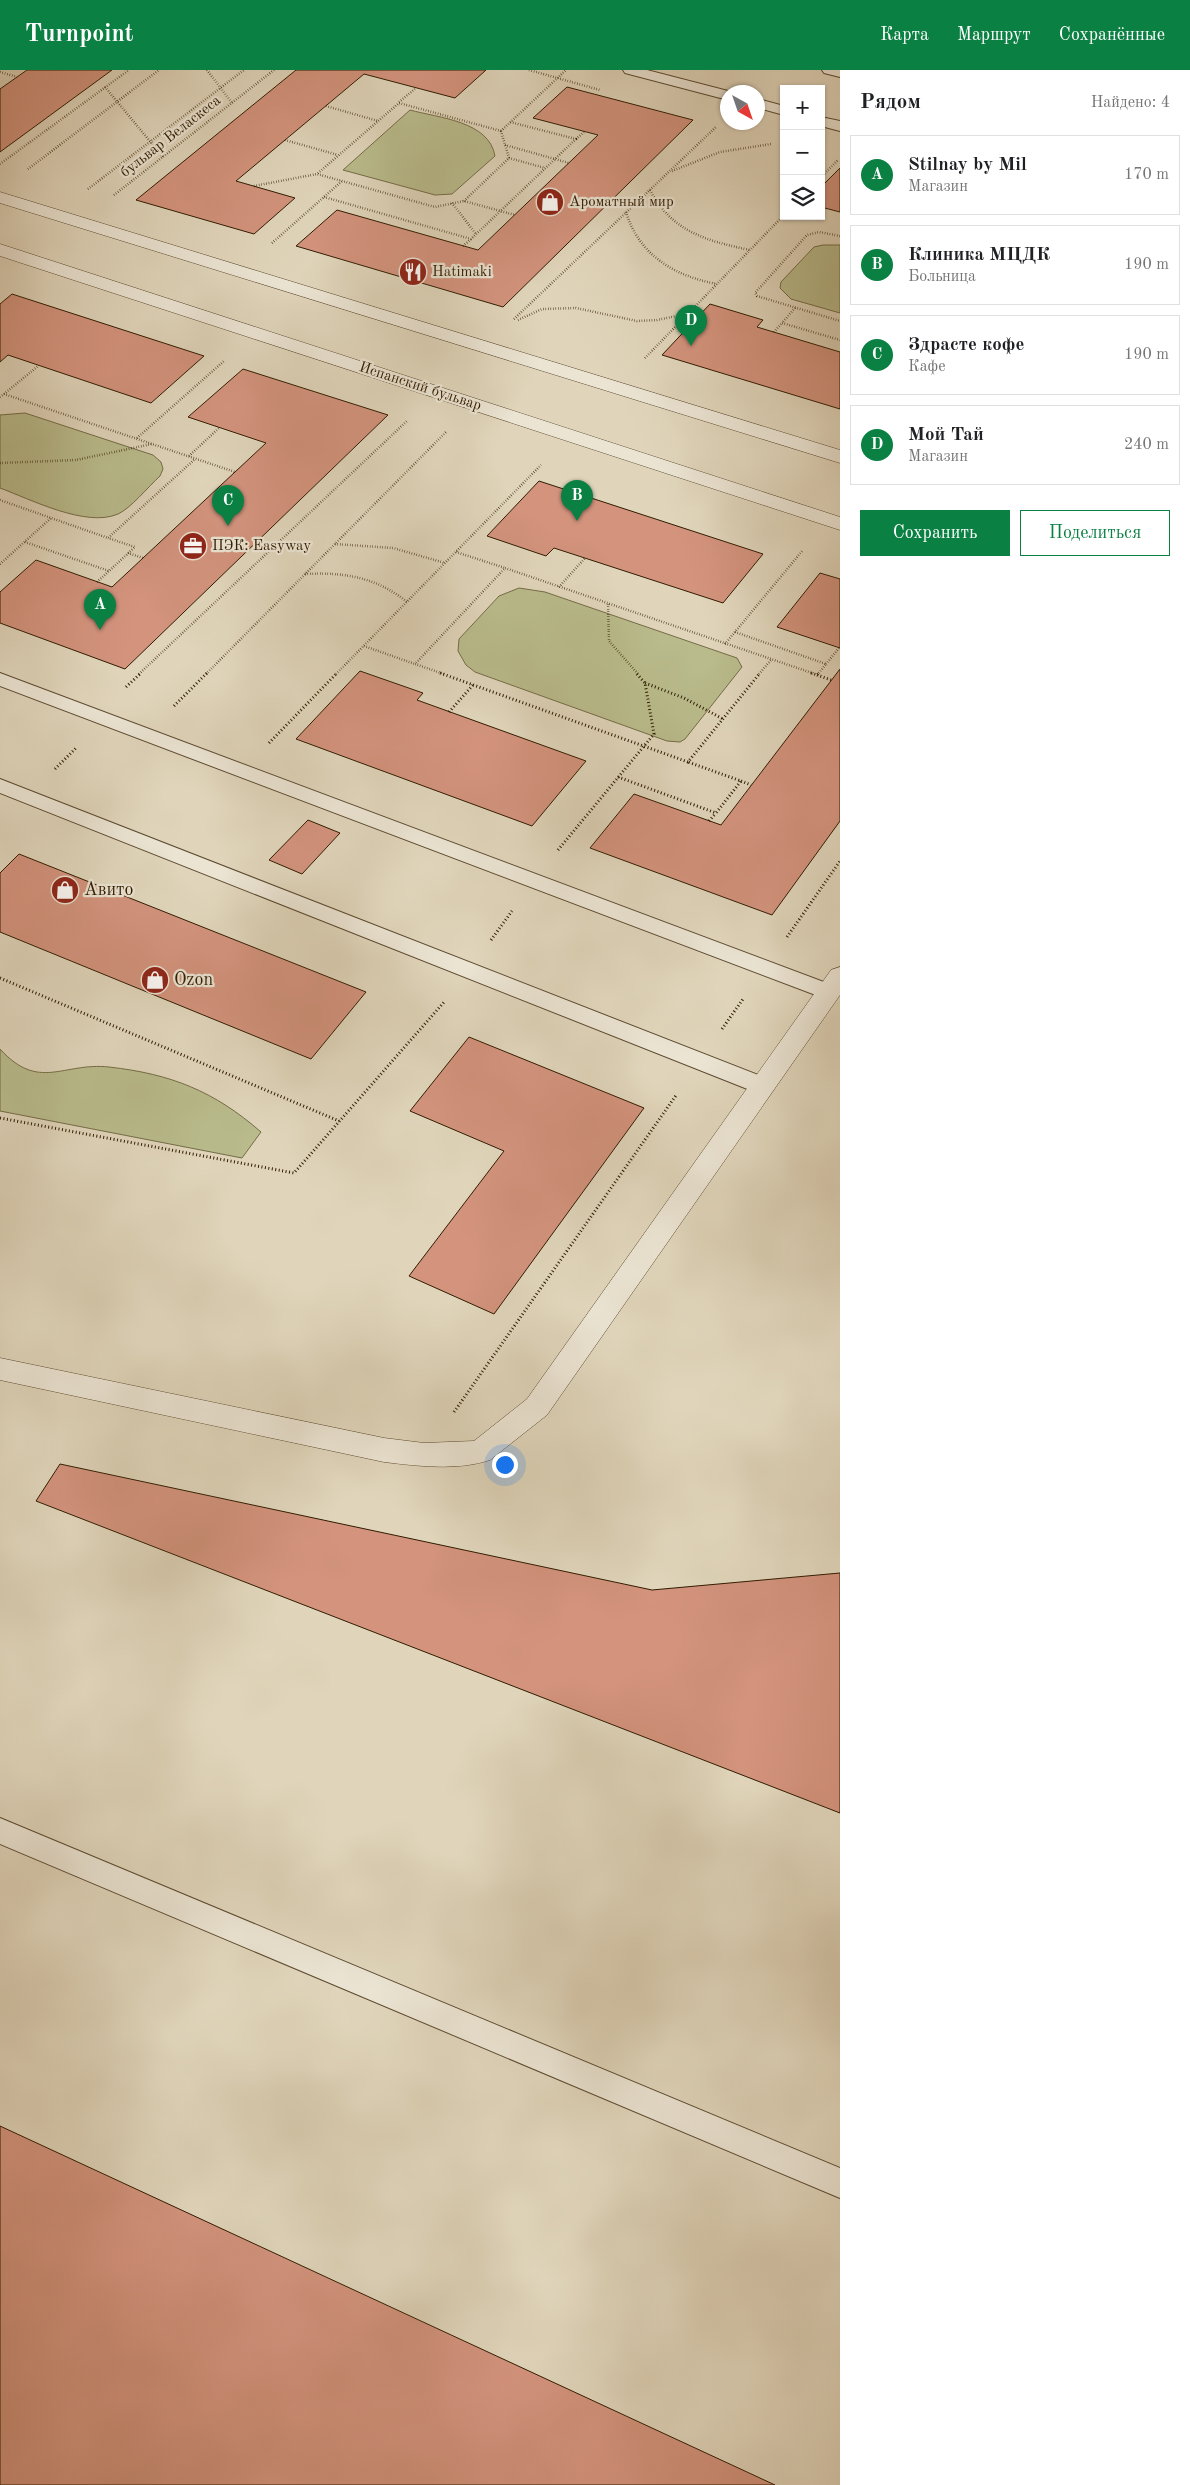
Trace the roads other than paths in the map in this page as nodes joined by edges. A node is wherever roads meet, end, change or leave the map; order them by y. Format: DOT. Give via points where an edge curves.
graph roads {
  1 [pos="630,70"];
  2 [pos="829,70"];
  3 [pos="840,73"];
  4 [pos="720,94"];
  5 [pos="765,106"];
  6 [pos="780,110"];
  7 [pos="825,122"];
  8 [pos="840,126"];
  9 [pos="0,197"];
  10 [pos="0,250"];
  11 [pos="840,457"];
  12 [pos="840,524"];
  13 [pos="0,679"];
  14 [pos="0,786"];
  15 [pos="834,984"];
  16 [pos="763,1086"];
  17 [pos="0,1369"];
  18 [pos="0,1831"];
  19 [pos="840,2182"];
  1 -- 4 [label="lane"];
  2 -- 3 [label="lane"];
  5 -- 6 [label="lane"];
  7 -- 8 [label="lane"];
  9 -- 11 [label="street"];
  10 -- 12 [label="street, Испанский бульвар"];
  13 -- 15 [label="lane" via="765,968"];
  14 -- 16 [label="lane"];
  15 -- 16 [label="street"];
  16 -- 17 [label="street" via="537,1407 480,1452 424,1455 384,1450"];
  18 -- 19 [label="lane"];
}
